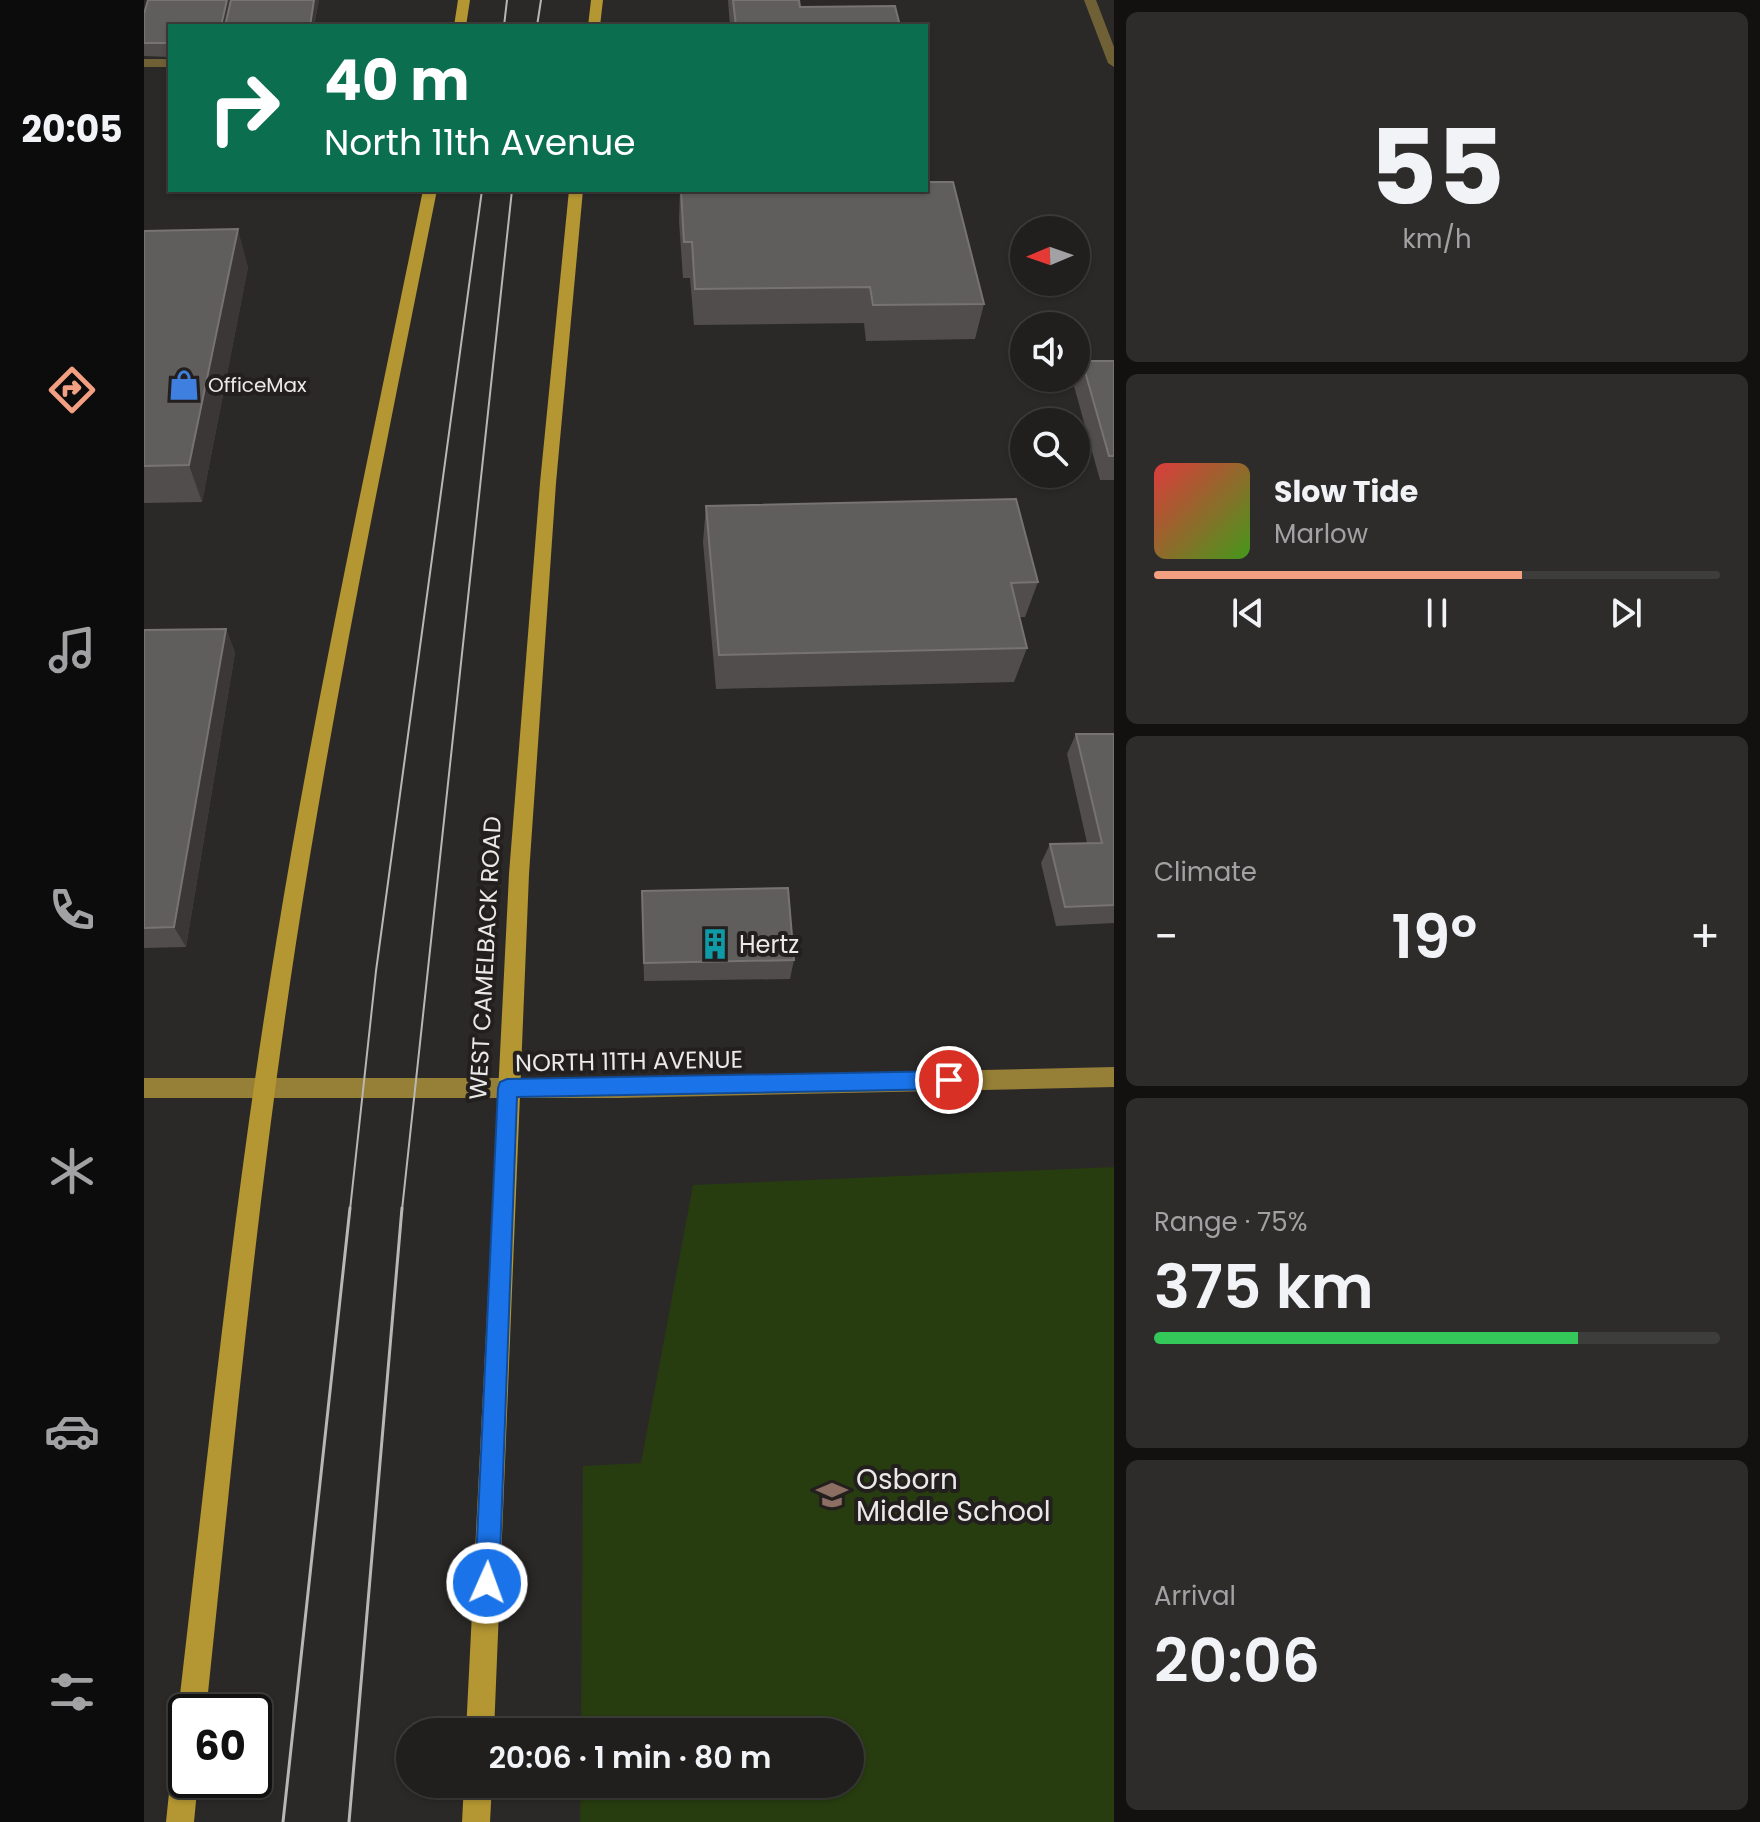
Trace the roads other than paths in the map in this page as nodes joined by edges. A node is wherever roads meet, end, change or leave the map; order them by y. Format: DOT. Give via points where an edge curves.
graph roads {
  1 [pos="464,0"];
  2 [pos="597,0"];
  3 [pos="1090,0"];
  4 [pos="460,24"];
  5 [pos="594,24"];
  6 [pos="144,63"];
  7 [pos="168,63"];
  8 [pos="1114,63"];
  9 [pos="430,192"];
  10 [pos="576,192"];
  11 [pos="1114,1077"];
  12 [pos="144,1088"];
  13 [pos="507,1088"];
  14 [pos="265,1089"];
  15 [pos="194,1694"];
  16 [pos="481,1718"];
  17 [pos="182,1798"];
  18 [pos="477,1798"];
  19 [pos="180,1822"];
  20 [pos="476,1822"];
  1 -- 4 [label="main road"];
  2 -- 5 [label="main road"];
  3 -- 8 [label="street"];
  6 -- 7 [label="street"];
  9 -- 14 [label="main road" via="350,586"];
  10 -- 13 [label="main road, WEST CAMELBACK ROAD" via="540,570"];
  11 -- 13 [label="street, NORTH 11TH AVENUE"];
  12 -- 14 [label="street, NORTH 11TH AVENUE"];
  13 -- 14 [label="street, NORTH 11TH AVENUE"];
  13 -- 16 [label="main road, WEST CAMELBACK ROAD"];
  14 -- 15 [label="main road"];
  17 -- 19 [label="main road"];
  18 -- 20 [label="main road"];
}
